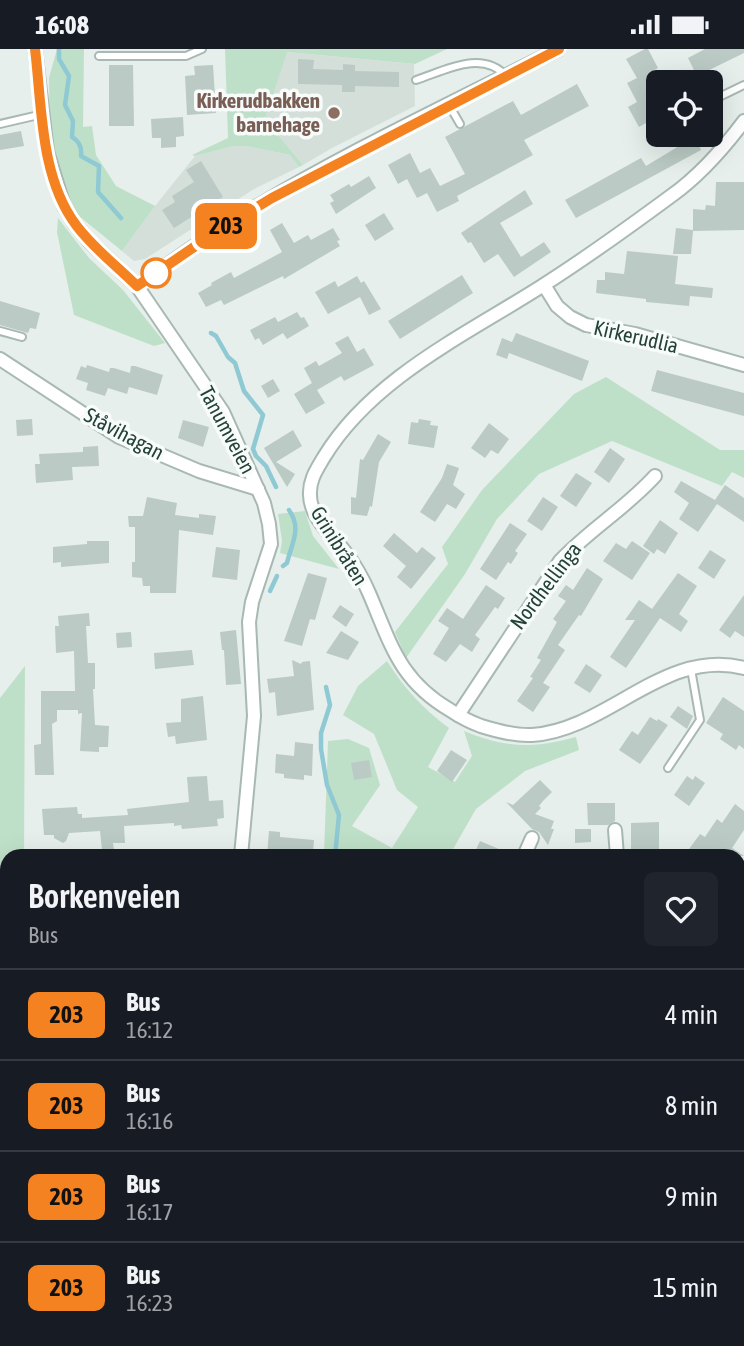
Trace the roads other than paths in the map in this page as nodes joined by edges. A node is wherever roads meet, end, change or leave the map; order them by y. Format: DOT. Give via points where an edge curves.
graph roads {
  1 [pos="35,49"];
  2 [pos="202,49"];
  3 [pos="559,49"];
  4 [pos="99,56"];
  5 [pos="506,76"];
  6 [pos="416,80"];
  7 [pos="744,85"];
  8 [pos="723,95"];
  9 [pos="449,105"];
  10 [pos="43,114"];
  11 [pos="744,121"];
  12 [pos="0,124"];
  13 [pos="460,124"];
  14 [pos="544,285"];
  15 [pos="137,286"];
  16 [pos="0,331"];
  17 [pos="22,337"];
  18 [pos="0,359"];
  19 [pos="744,365"];
  20 [pos="655,476"];
  21 [pos="258,489"];
  22 [pos="744,668"];
  23 [pos="691,669"];
  24 [pos="458,715"];
  25 [pos="668,768"];
  26 [pos="615,830"];
  27 [pos="532,838"];
  28 [pos="242,849"];
  29 [pos="527,849"];
  30 [pos="616,849"];
  1 -- 10 [label="street, Tanumveien"];
  2 -- 4 [label="lane" via="186,56"];
  3 -- 5 [label="street"];
  5 -- 6 [label="lane" via="497,66 475,61"];
  5 -- 9 [label="street"];
  7 -- 8 [label="lane"];
  9 -- 13 [label="lane"];
  9 -- 15 [label="street" via="272,198"];
  10 -- 12 [label="lane"];
  10 -- 15 [label="street, Tanumveien" via="47,151 64,205 90,242"];
  11 -- 14 [label="street, Grinibråten" via="674,195"];
  14 -- 19 [label="street, Kirkerudlia" via="557,306 586,325"];
  14 -- 24 [label="street, Grinibråten" via="440,348 366,405 347,424 313,477 310,494 317,517 360,574 397,658 417,686"];
  15 -- 21 [label="street, Tanumveien" via="223,412"];
  16 -- 17 [label="lane"];
  18 -- 21 [label="street, Ståvihagan" via="120,436 199,471"];
  20 -- 24 [label="street, Nordhellinga" via="639,495 559,561"];
  21 -- 28 [label="street, Tanumveien" via="271,544 249,622 254,716"];
  22 -- 23 [label="street, Grinibråten" via="729,664"];
  23 -- 24 [label="street, Grinibråten" via="587,720 552,731 531,735 504,732"];
  23 -- 25 [label="lane" via="700,720"];
  26 -- 30 [label="street"];
  27 -- 29 [label="street"];
}
